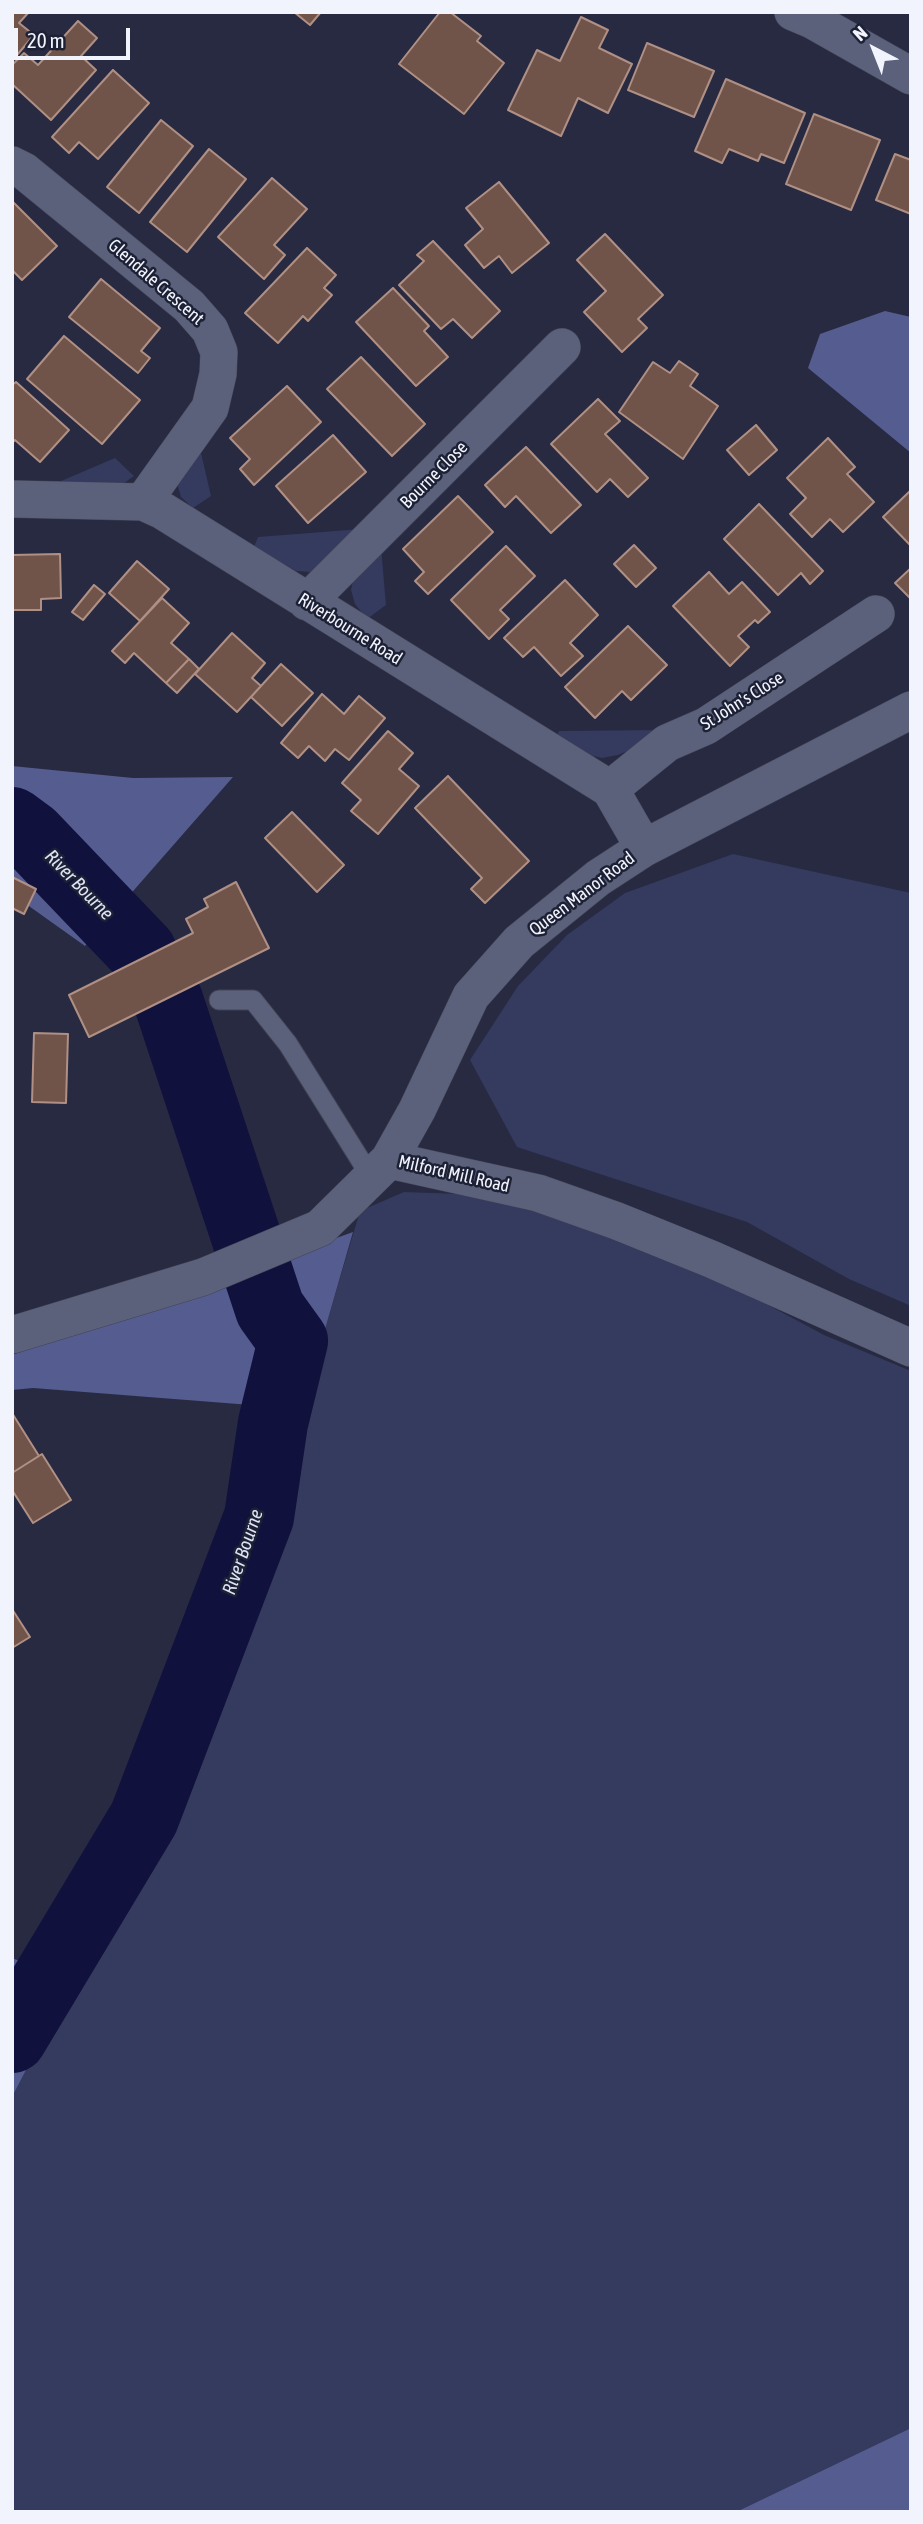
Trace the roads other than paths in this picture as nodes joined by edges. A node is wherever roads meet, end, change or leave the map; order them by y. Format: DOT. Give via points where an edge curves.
graph roads {
  1 [pos="793,12"];
  2 [pos="911,76"];
  3 [pos="12,166"];
  4 [pos="562,347"];
  5 [pos="12,499"];
  6 [pos="143,502"];
  7 [pos="307,602"];
  8 [pos="876,614"];
  9 [pos="911,710"];
  10 [pos="610,789"];
  11 [pos="644,848"];
  12 [pos="219,1000"];
  13 [pos="380,1168"];
  14 [pos="12,1335"];
  15 [pos="911,1348"];
  1 -- 2 [label="street"];
  3 -- 6 [label="street, Glendale Crescent" via="24,171 189,306 210,330 219,352 210,408"];
  4 -- 7 [label="street, Bourne Close"];
  5 -- 6 [label="street, Riverbourne Road"];
  6 -- 7 [label="street, Riverbourne Road"];
  7 -- 10 [label="street, Riverbourne Road"];
  8 -- 10 [label="street, St John's Close" via="706,726 667,743"];
  9 -- 11 [label="street, Queen Manor Road"];
  10 -- 11 [label="street, Riverbourne Road"];
  11 -- 13 [label="street, Queen Manor Road" via="598,878 519,942 471,996 423,1098"];
  12 -- 13 [label="lane" via="253,1000"];
  13 -- 14 [label="street, Milford Mill Road" via="320,1228 203,1277"];
  13 -- 15 [label="street, Milford Mill Road" via="538,1193 710,1259"];
}
